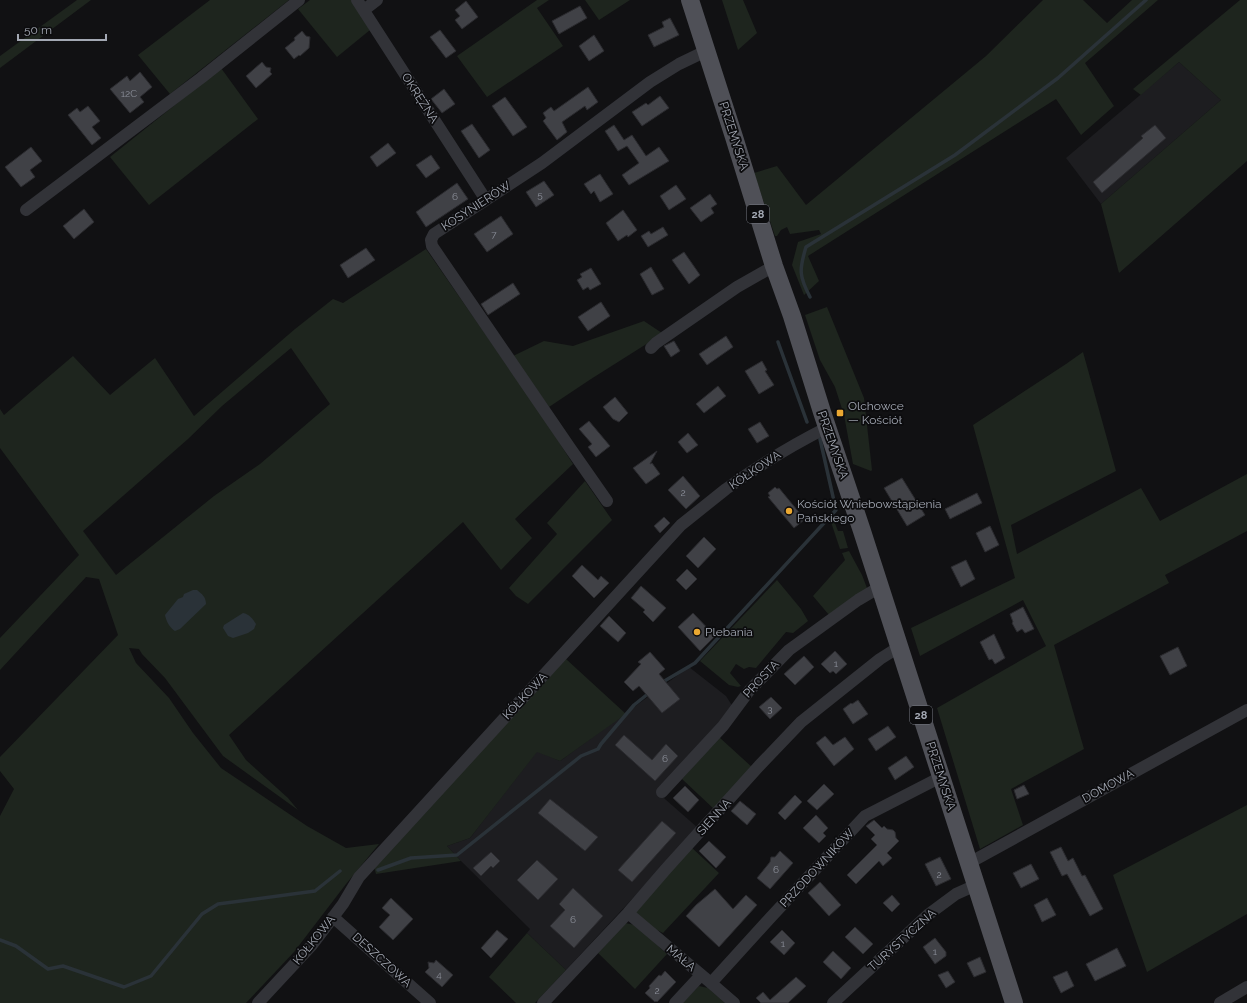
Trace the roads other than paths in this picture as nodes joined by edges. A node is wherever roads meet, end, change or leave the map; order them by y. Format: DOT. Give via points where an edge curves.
graph roads {
  1 [pos="299,0"];
  2 [pos="377,0"];
  3 [pos="690,0"];
  4 [pos="360,5"];
  5 [pos="706,51"];
  6 [pos="486,200"];
  7 [pos="26,210"];
  8 [pos="774,266"];
  9 [pos="651,348"];
  10 [pos="828,427"];
  11 [pos="607,501"];
  12 [pos="880,587"];
  13 [pos="899,647"];
  14 [pos="1247,710"];
  15 [pos="941,777"];
  16 [pos="662,792"];
  17 [pos="969,863"];
  18 [pos="976,884"];
  19 [pos="628,913"];
  20 [pos="333,917"];
  21 [pos="702,975"];
  22 [pos="712,983"];
  23 [pos="1247,987"];
  24 [pos="258,1003"];
  25 [pos="430,1003"];
  26 [pos="543,1003"];
  27 [pos="675,1003"];
  28 [pos="734,1003"];
  29 [pos="833,1003"];
  30 [pos="1014,1003"];
  31 [pos="1220,1003"];
  1 -- 7 [label="street" via="201,78"];
  2 -- 4 [label="street, OKRĘŻNA"];
  3 -- 5 [label="main road, PRZEMYSKA / 28"];
  4 -- 6 [label="street, OKRĘŻNA"];
  5 -- 6 [label="street, KOSYNIERÓW" via="650,82 542,164"];
  5 -- 8 [label="main road, PRZEMYSKA / 28" via="729,139"];
  6 -- 11 [label="street, KOSYNIERÓW" via="434,234 432,246"];
  8 -- 9 [label="street" via="737,287"];
  8 -- 10 [label="main road, PRZEMYSKA / 28"];
  10 -- 12 [label="main road, PRZEMYSKA / 28"];
  10 -- 20 [label="street, KÓŁKOWA" via="769,460 726,489 681,525 359,877"];
  12 -- 13 [label="main road, PRZEMYSKA / 28"];
  12 -- 16 [label="street, PROSTA" via="789,650 749,691 723,726"];
  13 -- 15 [label="main road, PRZEMYSKA / 28"];
  13 -- 19 [label="street, SIENNA" via="880,659 801,722"];
  14 -- 17 [label="street, DOMOWA"];
  15 -- 17 [label="main road, PRZEMYSKA / 28"];
  15 -- 22 [label="street, PRZODOWNIKÓW" via="865,816"];
  17 -- 18 [label="main road, PRZEMYSKA / 28"];
  18 -- 29 [label="street, TURYSTYCZNA" via="956,894 929,914"];
  18 -- 30 [label="main road, PRZEMYSKA / 28"];
  19 -- 21 [label="street, MAŁA"];
  19 -- 26 [label="street, SIENNA"];
  20 -- 24 [label="street, KÓŁKOWA" via="312,946"];
  20 -- 25 [label="street, DESZCZOWA"];
  21 -- 22 [label="street, MAŁA"];
  21 -- 27 [label="street"];
  22 -- 28 [label="street, MAŁA"];
  23 -- 31 [label="street"];
}
